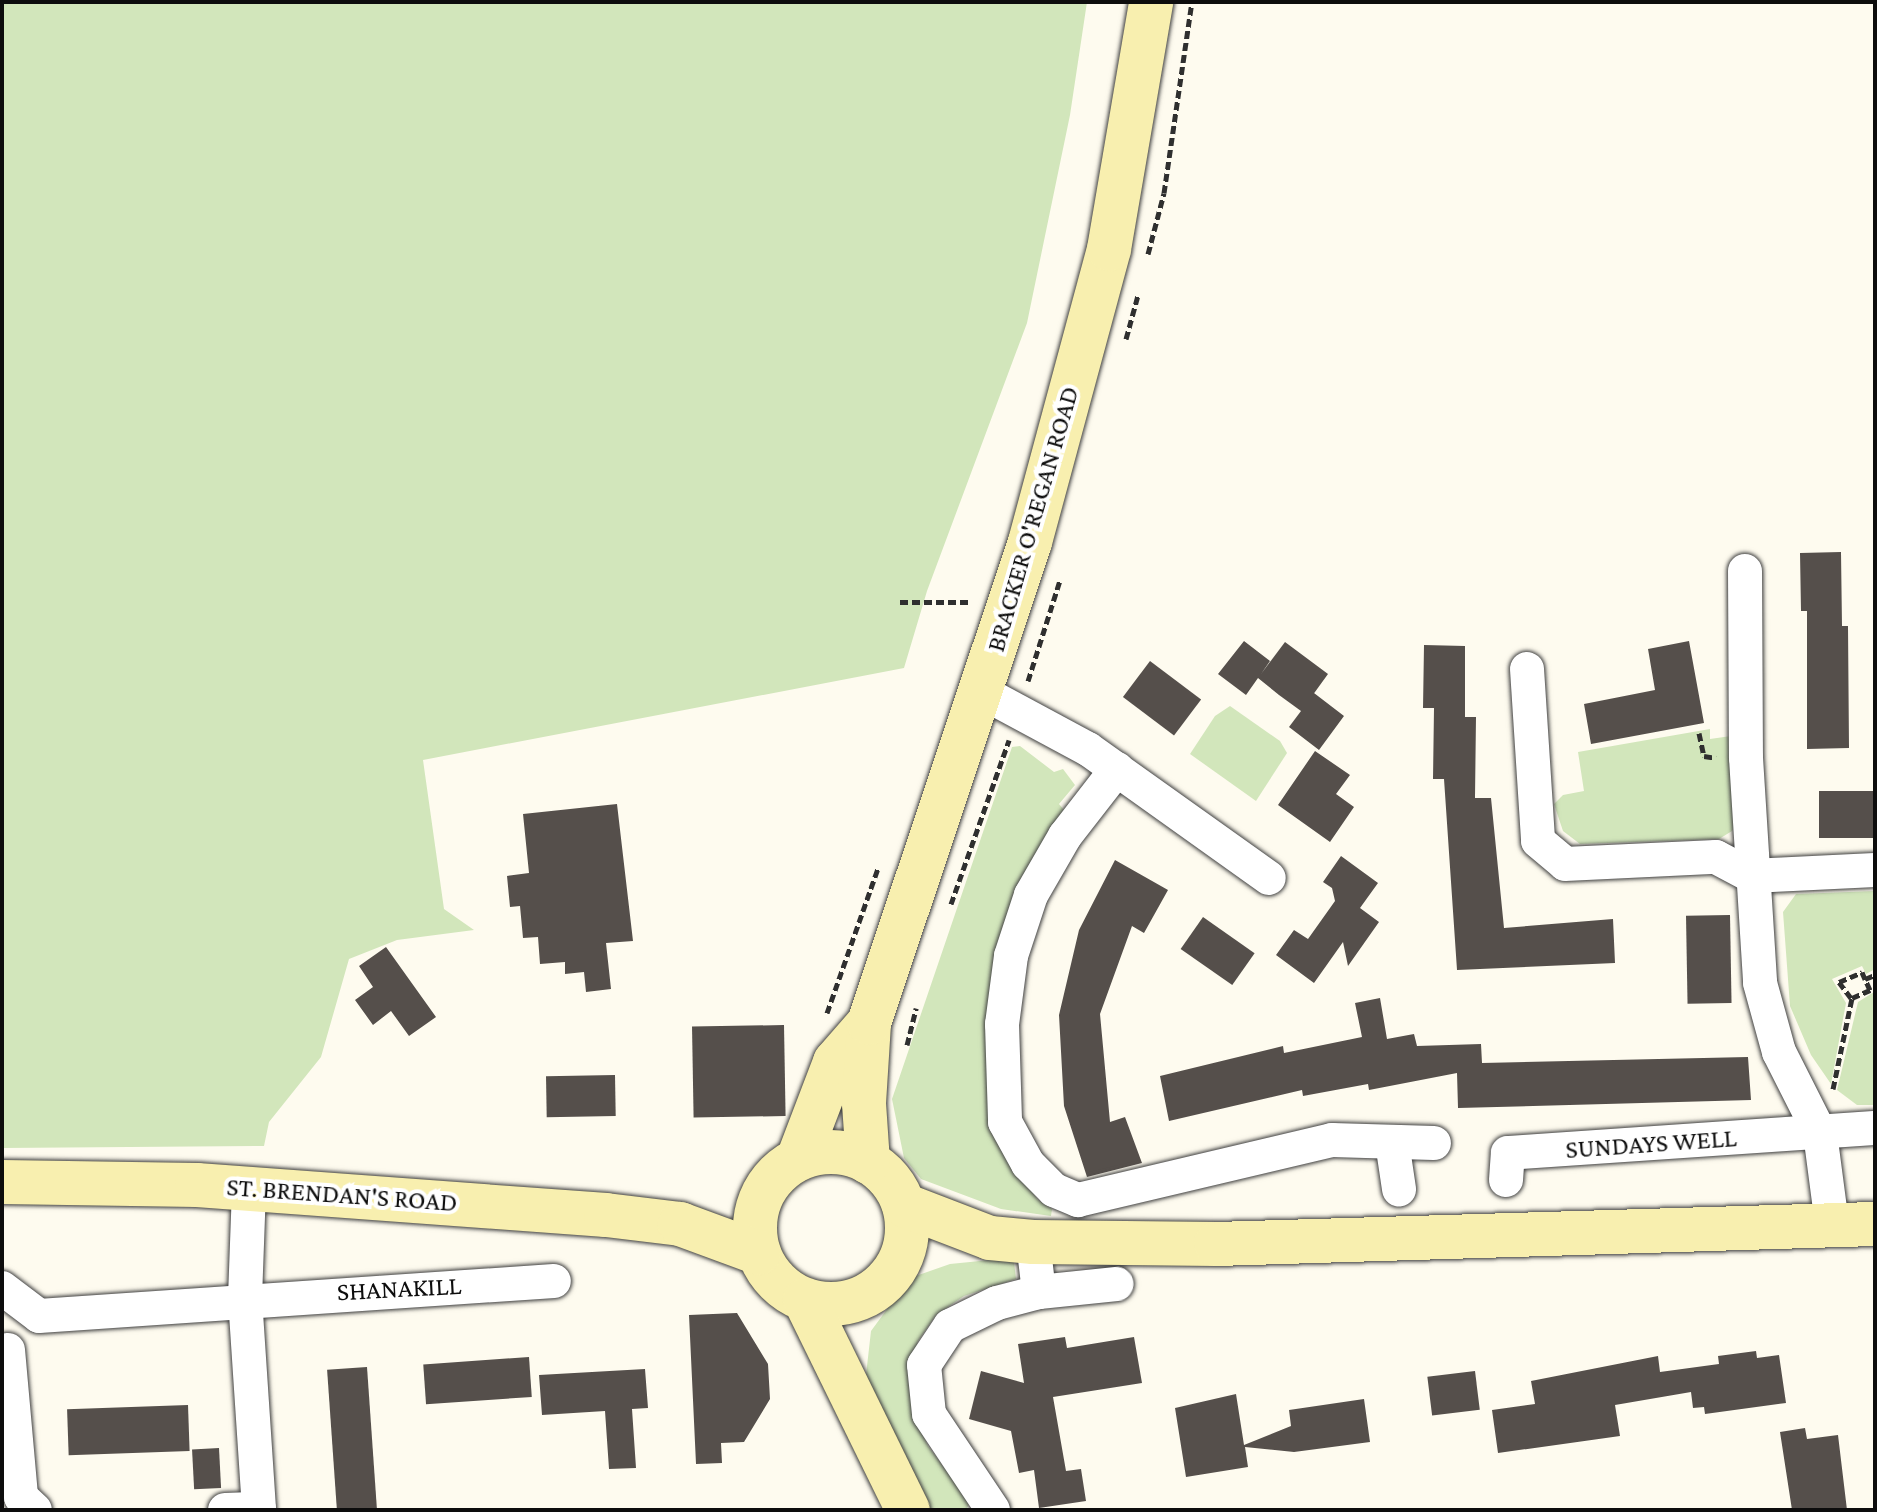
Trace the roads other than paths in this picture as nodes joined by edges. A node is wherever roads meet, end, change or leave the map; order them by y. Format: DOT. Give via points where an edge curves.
graph roads {
  1 [pos="1151,2"];
  2 [pos="1745,571"];
  3 [pos="1527,669"];
  4 [pos="982,692"];
  5 [pos="1117,769"];
  6 [pos="1875,870"];
  7 [pos="1751,876"];
  8 [pos="1269,878"];
  9 [pos="869,1023"];
  10 [pos="1875,1128"];
  11 [pos="1820,1133"];
  12 [pos="1392,1142"];
  13 [pos="1434,1143"];
  14 [pos="798,1159"];
  15 [pos="868,1162"];
  16 [pos="1506,1180"];
  17 [pos="2,1182"];
  18 [pos="249,1189"];
  19 [pos="1399,1189"];
  20 [pos="762,1196"];
  21 [pos="904,1205"];
  22 [pos="680,1224"];
  23 [pos="1832,1224"];
  24 [pos="1875,1224"];
  25 [pos="990,1238"];
  26 [pos="1033,1242"];
  27 [pos="759,1253"];
  28 [pos="901,1259"];
  29 [pos="554,1281"];
  30 [pos="1117,1284"];
  31 [pos="2,1288"];
  32 [pos="1039,1292"];
  33 [pos="245,1298"];
  34 [pos="805,1300"];
  35 [pos="857,1300"];
  36 [pos="8,1350"];
  37 [pos="851,1391"];
  38 [pos="259,1509"];
  39 [pos="35,1510"];
  40 [pos="225,1510"];
  41 [pos="908,1510"];
  42 [pos="993,1510"];
  1 -- 4 [label="main road, BRACKER O'REGAN ROAD" via="1109,249 979,607"];
  2 -- 7 [label="street"];
  3 -- 7 [label="street" via="1538,841 1565,864 1716,857"];
  4 -- 5 [label="street"];
  4 -- 9 [label="main road, BRACKER O'REGAN ROAD"];
  5 -- 8 [label="street"];
  5 -- 12 [label="street" via="1065,836 1031,895 1011,956 1002,1024 1005,1122 1028,1164 1054,1190 1078,1200 1332,1140"];
  6 -- 7 [label="street"];
  7 -- 11 [label="street" via="1765,1010 1779,1052"];
  9 -- 14 [label="main road, BRACKER O'REGAN ROAD" via="835,1062"];
  9 -- 15 [label="main road, BRACKER O'REGAN ROAD" via="864,1103"];
  10 -- 11 [label="street, SUNDAYS WELL"];
  11 -- 16 [label="street, SUNDAYS WELL" via="1508,1153"];
  11 -- 23 [label="street"];
  12 -- 13 [label="street"];
  12 -- 19 [label="street"];
  14 -- 15 [label="main road" via="835,1152"];
  14 -- 20 [label="main road" via="780,1170"];
  15 -- 21 [label="main road" via="893,1184"];
  17 -- 18 [label="main road, ST. BRENDAN'S ROAD"];
  18 -- 22 [label="main road, ST. BRENDAN'S ROAD"];
  18 -- 33 [label="street"];
  20 -- 22 [label="main road"];
  20 -- 27 [label="main road" via="755,1223"];
  21 -- 25 [label="main road"];
  21 -- 28 [label="main road" via="907,1232"];
  22 -- 27 [label="main road"];
  23 -- 24 [label="main road"];
  23 -- 26 [label="main road" via="1216,1244"];
  25 -- 26 [label="main road"];
  25 -- 28 [label="main road"];
  26 -- 32 [label="street"];
  27 -- 34 [label="main road" via="783,1288"];
  28 -- 35 [label="main road" via="884,1283"];
  29 -- 33 [label="street, SHANAKILL"];
  30 -- 32 [label="street"];
  31 -- 33 [label="street, SHANAKILL" via="39,1316"];
  32 -- 42 [label="street" via="997,1303 950,1326 924,1365 929,1414"];
  33 -- 38 [label="street"];
  34 -- 35 [label="main road"];
  34 -- 37 [label="main road"];
  35 -- 37 [label="main road"];
  36 -- 39 [label="street" via="21,1497"];
  37 -- 41 [label="main road"];
  38 -- 40 [label="street"];
}
